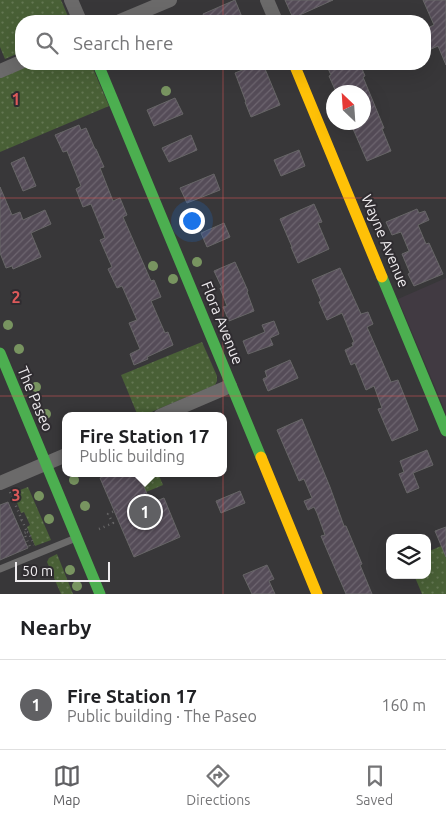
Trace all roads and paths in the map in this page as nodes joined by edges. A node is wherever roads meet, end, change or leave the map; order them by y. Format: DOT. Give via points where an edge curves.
graph roads {
  1 [pos="71,0"];
  2 [pos="170,0"];
  3 [pos="267,0"];
  4 [pos="77,15"];
  5 [pos="134,15"];
  6 [pos="273,15"];
  7 [pos="15,65"];
  8 [pos="100,70"];
  9 [pos="296,70"];
  10 [pos="0,71"];
  11 [pos="0,353"];
  12 [pos="230,386"];
  13 [pos="169,412"];
  14 [pos="446,432"];
  15 [pos="62,457"];
  16 [pos="46,463"];
  17 [pos="5,488"];
  18 [pos="119,509"];
  19 [pos="22,520"];
  20 [pos="16,522"];
  21 [pos="99,529"];
  22 [pos="27,532"];
  23 [pos="77,538"];
  24 [pos="34,547"];
  25 [pos="31,550"];
  26 [pos="0,570"];
  27 [pos="100,594"];
  28 [pos="316,594"];
  1 -- 4 [label="street"];
  2 -- 5 [label="street"];
  3 -- 6 [label="street"];
  7 -- 10 [label="street"];
  8 -- 12 [label="street, Flora Avenue"];
  9 -- 14 [label="street, Wayne Avenue"];
  11 -- 16 [label="street, The Paseo"];
  12 -- 13 [label="street"];
  12 -- 28 [label="street, Flora Avenue"];
  15 -- 16 [label="street"];
  16 -- 17 [label="street"];
  16 -- 23 [label="street, The Paseo"];
  17 -- 19 [label="path"];
  18 -- 21 [label="path" via="108,514 113,523"];
  19 -- 20 [label="path"];
  19 -- 22 [label="path"];
  22 -- 24 [label="path"];
  22 -- 25 [label="path" via="24,533"];
  23 -- 26 [label="lane"];
  23 -- 27 [label="street, The Paseo"];
}
